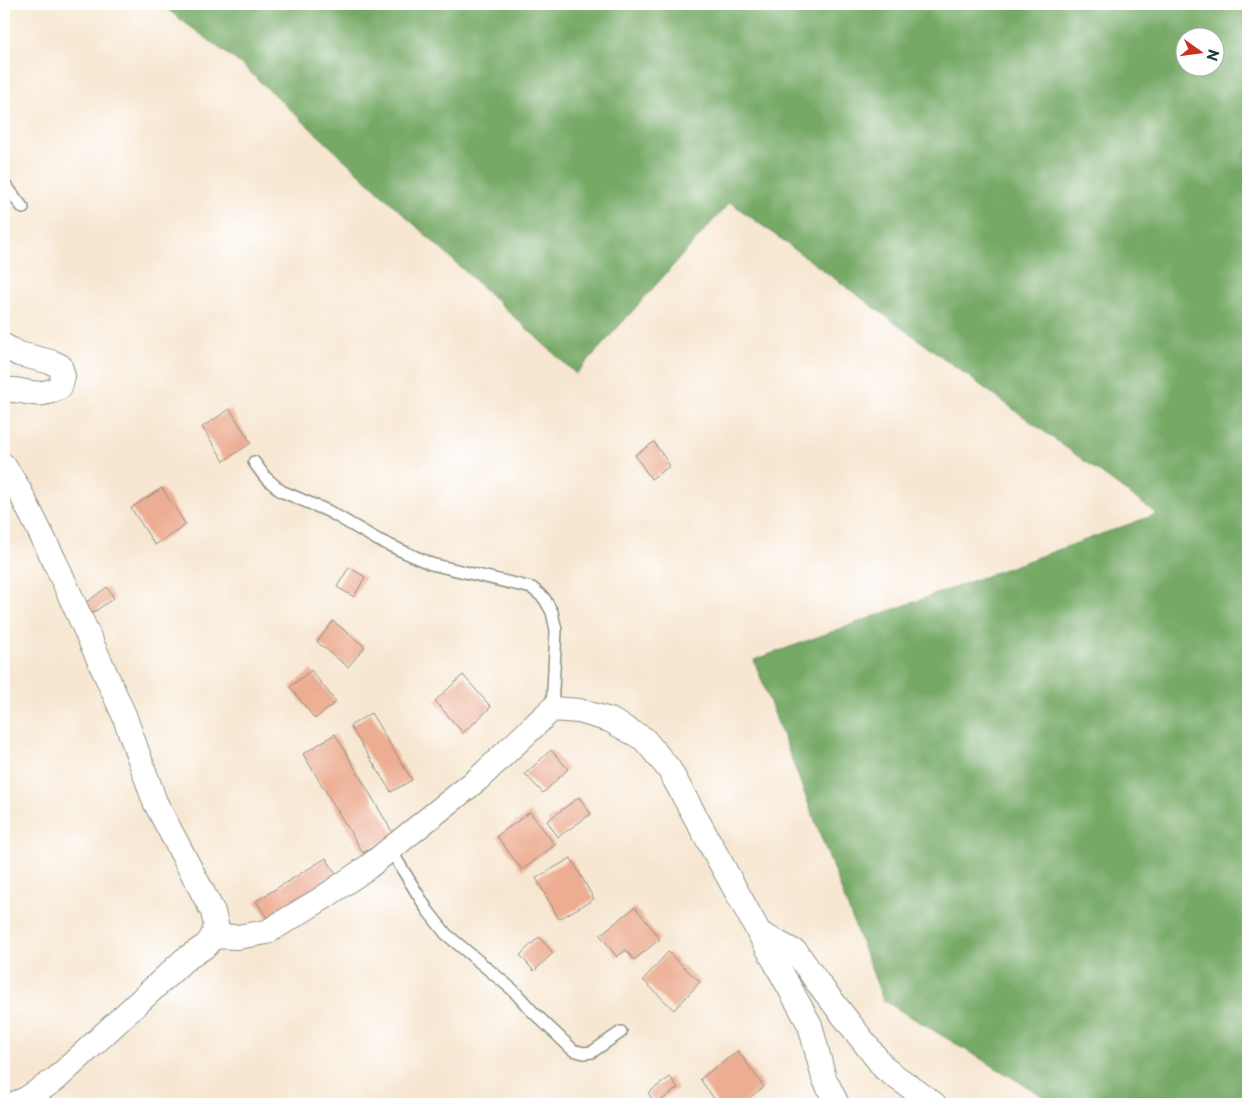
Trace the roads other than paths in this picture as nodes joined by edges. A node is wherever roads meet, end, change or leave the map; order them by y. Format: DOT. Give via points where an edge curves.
graph roads {
  1 [pos="4,184"];
  2 [pos="23,208"];
  3 [pos="4,346"];
  4 [pos="4,390"];
  5 [pos="254,462"];
  6 [pos="4,466"];
  7 [pos="552,709"];
  8 [pos="390,849"];
  9 [pos="760,934"];
  10 [pos="213,936"];
  11 [pos="621,1032"];
  12 [pos="14,1104"];
  13 [pos="837,1104"];
  14 [pos="934,1104"];
  1 -- 2 [label="lane"];
  3 -- 4 [label="street" via="60,366 64,376 60,387 49,393"];
  5 -- 7 [label="lane" via="281,491 378,540 431,564 532,588 544,598 552,612 556,630"];
  6 -- 10 [label="street" via="55,562 124,714 155,802 213,912 216,925"];
  7 -- 8 [label="street" via="478,779"];
  7 -- 9 [label="street" via="579,711 610,720 644,739 669,769"];
  8 -- 10 [label="street" via="323,898 267,932 236,937"];
  8 -- 11 [label="lane" via="446,934 513,990 573,1050 592,1052"];
  9 -- 13 [label="street" via="810,1025 824,1078"];
  9 -- 14 [label="street" via="797,953 885,1069"];
  10 -- 12 [label="street" via="207,945 184,960 56,1079"];
}
